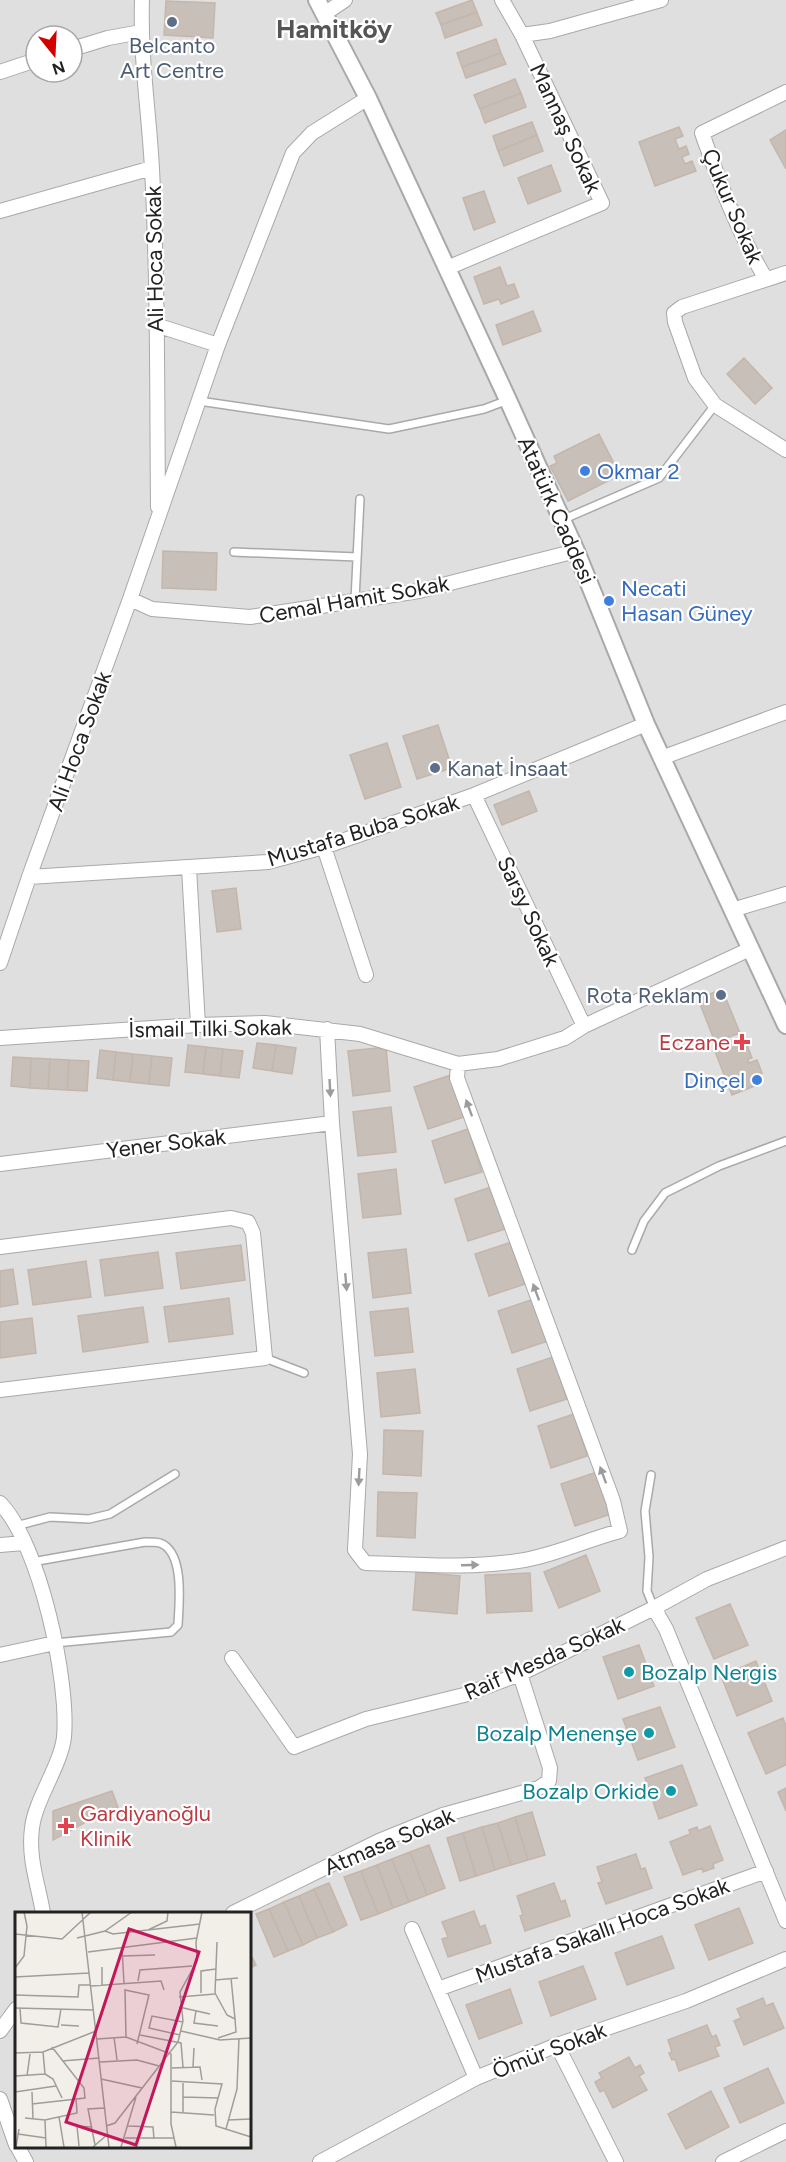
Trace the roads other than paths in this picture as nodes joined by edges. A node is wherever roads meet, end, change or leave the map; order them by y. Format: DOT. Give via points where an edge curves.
graph roads {
  1 [pos="142,0"];
  2 [pos="345,0"];
  3 [pos="502,0"];
  4 [pos="661,0"];
  5 [pos="320,7"];
  6 [pos="141,32"];
  7 [pos="522,35"];
  8 [pos="84,45"];
  9 [pos="24,64"];
  10 [pos="0,72"];
  11 [pos="786,92"];
  12 [pos="368,99"];
  13 [pos="152,168"];
  14 [pos="0,211"];
  15 [pos="447,268"];
  16 [pos="786,273"];
  17 [pos="766,279"];
  18 [pos="156,325"];
  19 [pos="218,345"];
  20 [pos="508,400"];
  21 [pos="199,401"];
  22 [pos="716,405"];
  23 [pos="786,450"];
  24 [pos="360,499"];
  25 [pos="158,519"];
  26 [pos="562,520"];
  27 [pos="576,551"];
  28 [pos="234,552"];
  29 [pos="357,557"];
  30 [pos="130,599"];
  31 [pos="354,600"];
  32 [pos="786,712"];
  33 [pos="646,724"];
  34 [pos="661,758"];
  35 [pos="474,795"];
  36 [pos="324,847"];
  37 [pos="189,868"];
  38 [pos="29,877"];
  39 [pos="786,894"];
  40 [pos="732,910"];
  41 [pos="750,949"];
  42 [pos="0,963"];
  43 [pos="366,975"];
  44 [pos="785,1021"];
  45 [pos="198,1024"];
  46 [pos="584,1026"];
  47 [pos="327,1029"];
  48 [pos="0,1038"];
  49 [pos="458,1064"];
  50 [pos="332,1123"];
  51 [pos="786,1141"];
  52 [pos="0,1164"];
  53 [pos="0,1247"];
  54 [pos="632,1250"];
  55 [pos="265,1358"];
  56 [pos="304,1373"];
  57 [pos="0,1390"];
  58 [pos="175,1474"];
  59 [pos="651,1475"];
  60 [pos="0,1503"];
  61 [pos="16,1526"];
  62 [pos="24,1543"];
  63 [pos="0,1545"];
  64 [pos="786,1548"];
  65 [pos="32,1562"];
  66 [pos="654,1608"];
  67 [pos="55,1643"];
  68 [pos="0,1655"];
  69 [pos="232,1659"];
  70 [pos="520,1674"];
  71 [pos="766,1871"];
  72 [pos="43,1912"];
  73 [pos="235,1912"];
  74 [pos="786,1921"];
  75 [pos="412,1929"];
  76 [pos="786,1959"];
  77 [pos="438,1989"];
  78 [pos="15,2010"];
  79 [pos="0,2031"];
  80 [pos="557,2045"];
  81 [pos="476,2078"];
  82 [pos="0,2099"];
  83 [pos="786,2131"];
  84 [pos="15,2140"];
  85 [pos="18,2147"];
  86 [pos="26,2162"];
  87 [pos="320,2162"];
  88 [pos="616,2162"];
  89 [pos="723,2162"];
  1 -- 6 [label="street, Ali Hoca Sokak"];
  2 -- 5 [label="street"];
  3 -- 7 [label="street, Mannaş Sokak"];
  4 -- 7 [label="street"];
  5 -- 12 [label="street, Atatürk Caddesi"];
  6 -- 8 [label="street"];
  6 -- 13 [label="street, Ali Hoca Sokak"];
  7 -- 15 [label="street, Mannaş Sokak" via="602,203"];
  9 -- 10 [label="street"];
  11 -- 17 [label="street, Çukur Sokak" via="702,133 748,249"];
  12 -- 15 [label="street, Atatürk Caddesi"];
  12 -- 19 [label="street, Ali Hoca Sokak" via="312,133 293,153"];
  13 -- 14 [label="street"];
  13 -- 18 [label="street, Ali Hoca Sokak"];
  15 -- 20 [label="street, Atatürk Caddesi"];
  16 -- 17 [label="street"];
  17 -- 22 [label="street" via="674,313 695,378"];
  18 -- 19 [label="street"];
  18 -- 25 [label="street, Ali Hoca Sokak"];
  19 -- 21 [label="street, Ali Hoca Sokak"];
  20 -- 21 [label="lane" via="484,410 389,429"];
  20 -- 26 [label="street, Atatürk Caddesi"];
  21 -- 25 [label="street, Ali Hoca Sokak"];
  22 -- 23 [label="street"];
  22 -- 26 [label="lane" via="659,478"];
  24 -- 29 [label="lane"];
  25 -- 30 [label="street, Ali Hoca Sokak"];
  26 -- 27 [label="street, Atatürk Caddesi"];
  27 -- 31 [label="street, Cemal Hamit Sokak" via="419,591"];
  27 -- 33 [label="street, Atatürk Caddesi"];
  28 -- 29 [label="lane"];
  29 -- 31 [label="lane"];
  30 -- 31 [label="street, Cemal Hamit Sokak" via="152,609 250,617"];
  30 -- 38 [label="street, Ali Hoca Sokak"];
  32 -- 34 [label="street"];
  33 -- 34 [label="street, Atatürk Caddesi"];
  33 -- 35 [label="street, Mustafa Buba Sokak"];
  34 -- 40 [label="street, Atatürk Caddesi"];
  35 -- 36 [label="street, Mustafa Buba Sokak"];
  35 -- 46 [label="street, Sarsy Sokak"];
  36 -- 37 [label="street, Mustafa Buba Sokak" via="268,862"];
  36 -- 43 [label="street"];
  37 -- 38 [label="street, Mustafa Buba Sokak"];
  37 -- 45 [label="street"];
  38 -- 42 [label="street, Ali Hoca Sokak"];
  39 -- 40 [label="street"];
  40 -- 41 [label="street, Atatürk Caddesi"];
  41 -- 44 [label="street, Atatürk Caddesi"];
  41 -- 46 [label="street, İsmail Tilki Sokak"];
  45 -- 47 [label="street, İsmail Tilki Sokak" via="265,1023"];
  45 -- 48 [label="street, İsmail Tilki Sokak"];
  46 -- 49 [label="street, İsmail Tilki Sokak" via="565,1038 498,1059"];
  47 -- 49 [label="street, İsmail Tilki Sokak" via="360,1034"];
  47 -- 50 [label="street, one-way"];
  50 -- 49 [label="street, one-way" via="360,1454 355,1550 365,1563 517,1562 620,1531 613,1501 458,1078"];
  50 -- 52 [label="street, Yener Sokak"];
  51 -- 54 [label="lane" via="719,1166 665,1194 644,1221"];
  53 -- 55 [label="street" via="231,1218 248,1222 253,1233"];
  55 -- 56 [label="lane"];
  55 -- 57 [label="street"];
  58 -- 61 [label="lane" via="110,1514 89,1519 50,1517"];
  59 -- 66 [label="lane" via="645,1511 647,1591"];
  60 -- 61 [label="street"];
  61 -- 62 [label="street"];
  62 -- 63 [label="street"];
  62 -- 65 [label="street"];
  64 -- 66 [label="street, Raif Mesda Sokak" via="707,1579"];
  65 -- 67 [label="street"];
  65 -- 67 [label="lane" via="145,1542 168,1548 176,1564 180,1580 178,1625 171,1632"];
  66 -- 70 [label="street, Raif Mesda Sokak"];
  66 -- 71 [label="street"];
  67 -- 68 [label="street"];
  67 -- 72 [label="street" via="64,1691 64,1739 32,1825 30,1856"];
  69 -- 70 [label="street, Raif Mesda Sokak" via="294,1747 366,1719 464,1695"];
  70 -- 73 [label="street, Atmasa Sokak" via="550,1768 549,1781 539,1788 443,1815 379,1840"];
  71 -- 74 [label="street"];
  71 -- 77 [label="street, Mustafa Sakallı Hoca Sokak"];
  75 -- 77 [label="street"];
  76 -- 80 [label="street, Ömür Sokak" via="686,2001"];
  77 -- 81 [label="street"];
  78 -- 79 [label="street"];
  80 -- 81 [label="street, Ömür Sokak"];
  80 -- 88 [label="street"];
  81 -- 87 [label="street, Ömür Sokak"];
  82 -- 84 [label="street"];
  83 -- 89 [label="street"];
  85 -- 86 [label="street"];
}
